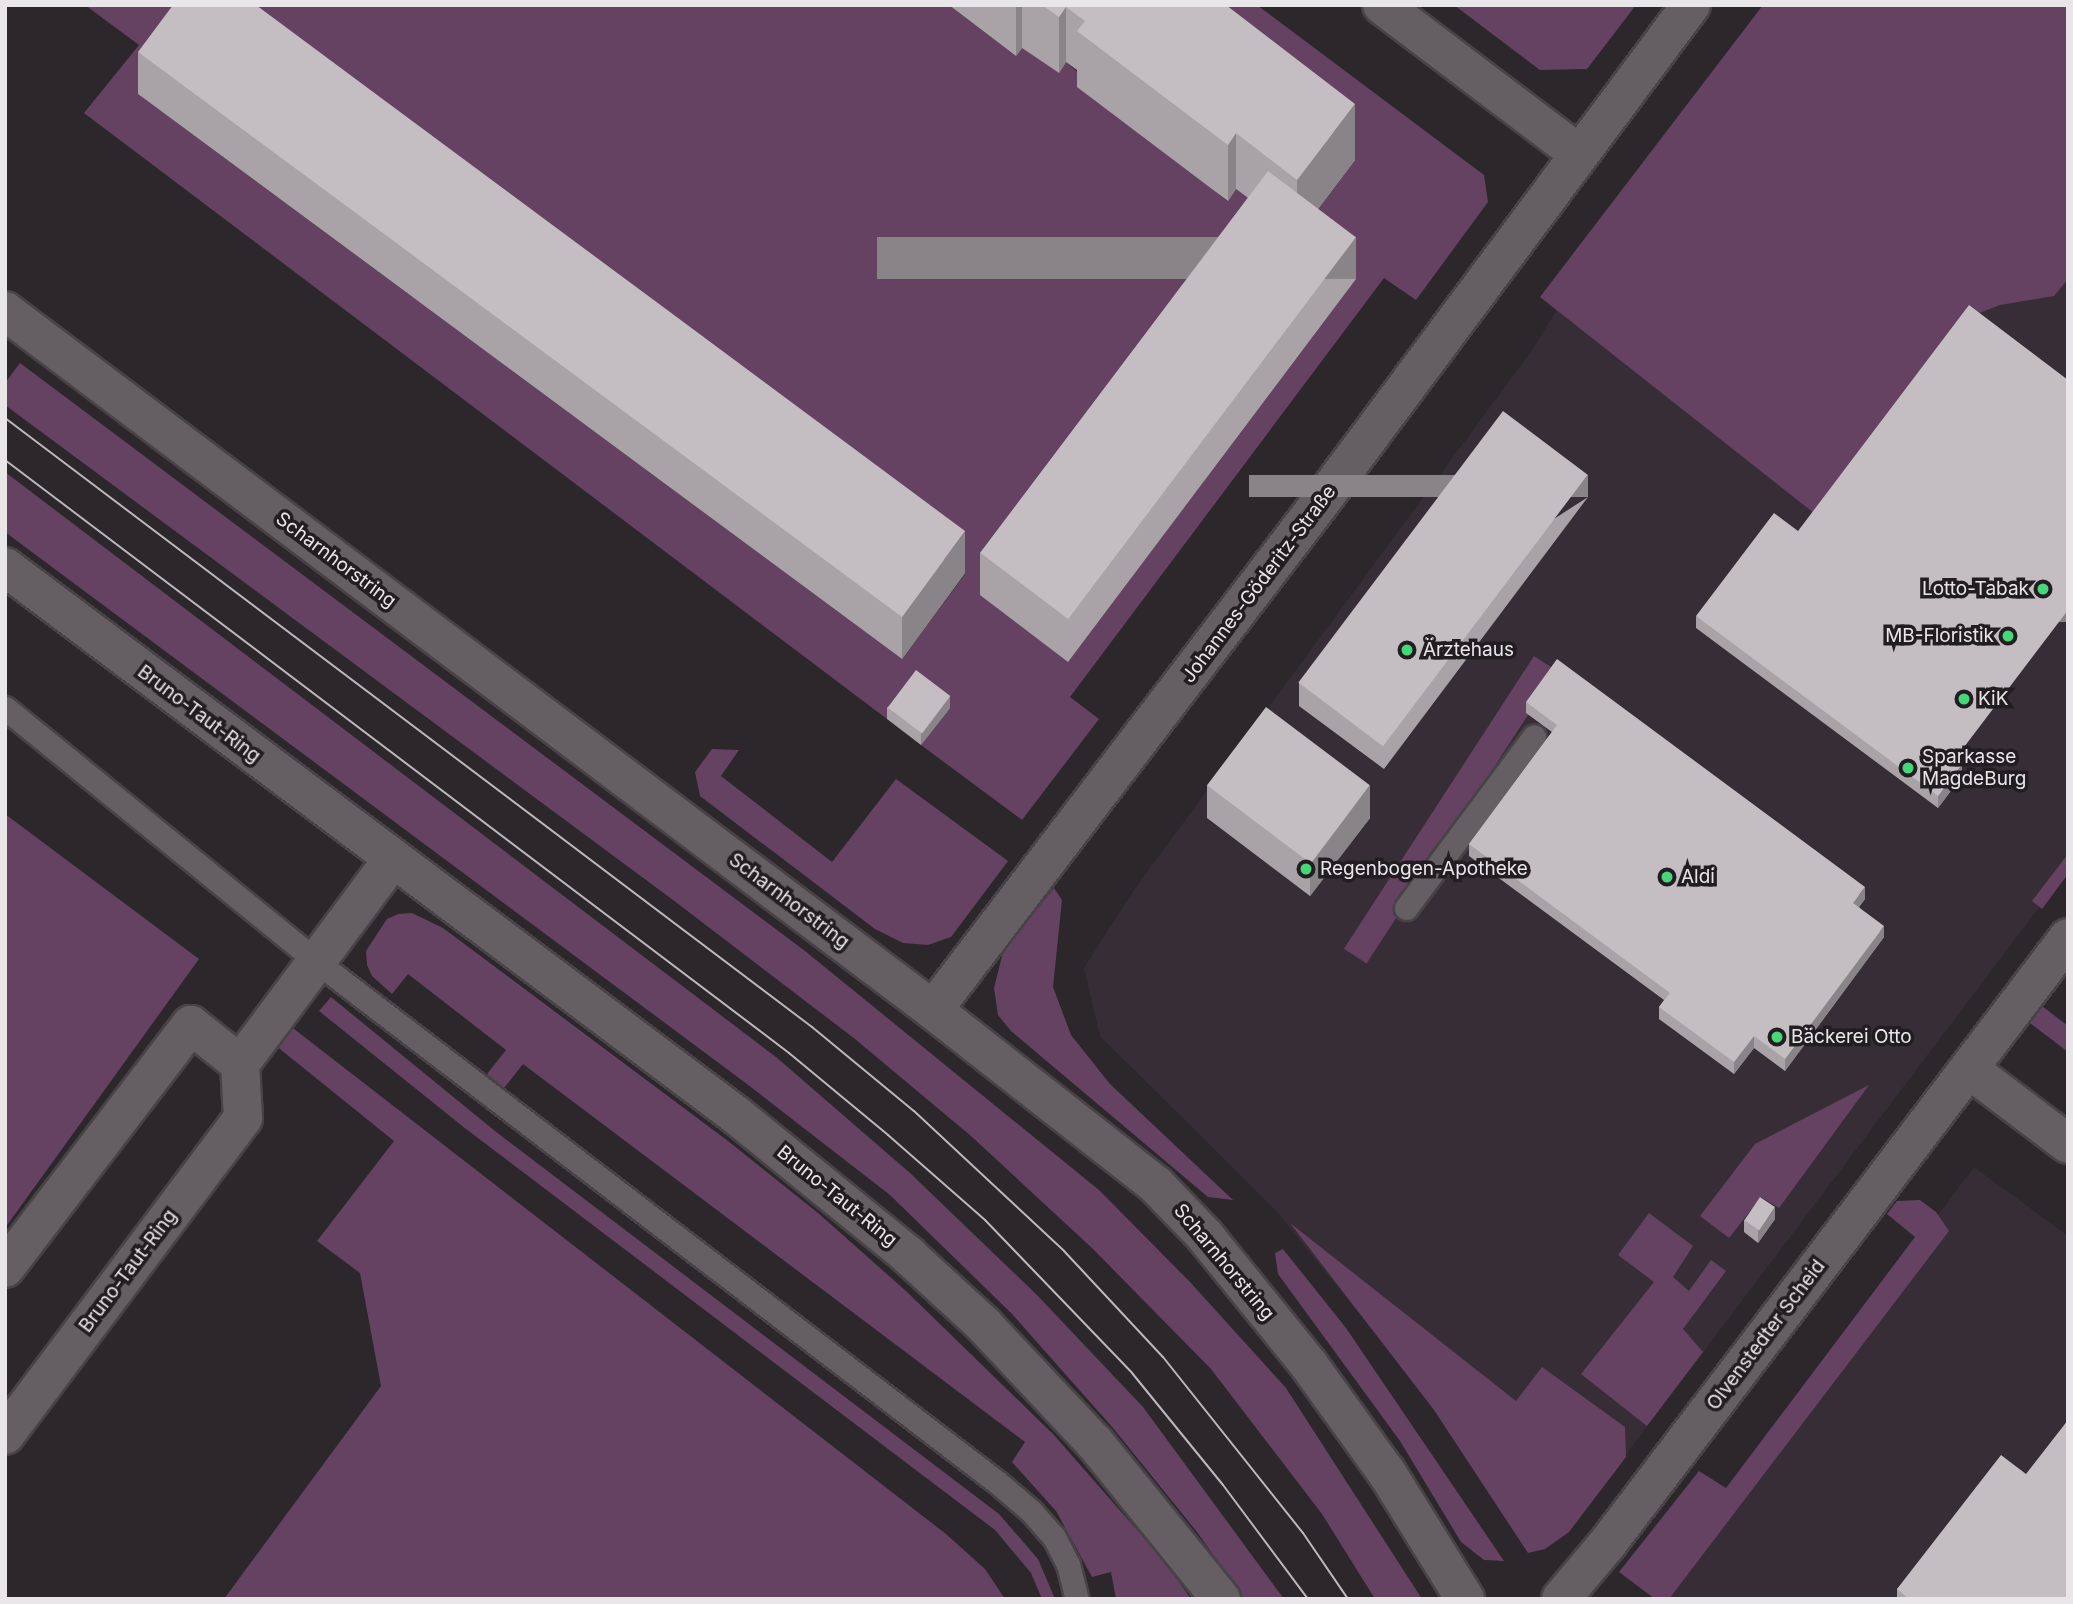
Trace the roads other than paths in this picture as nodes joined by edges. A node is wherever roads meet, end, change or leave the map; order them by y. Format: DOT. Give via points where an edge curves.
graph roads {
  1 [pos="1382,5"];
  2 [pos="1691,5"];
  3 [pos="1578,153"];
  4 [pos="5,311"];
  5 [pos="5,567"];
  6 [pos="5,708"];
  7 [pos="1534,736"];
  8 [pos="392,860"];
  9 [pos="1406,908"];
  10 [pos="2068,938"];
  11 [pos="317,962"];
  12 [pos="933,1010"];
  13 [pos="240,1064"];
  14 [pos="1969,1069"];
  15 [pos="2068,1144"];
  16 [pos="5,1268"];
  17 [pos="5,1435"];
  18 [pos="1077,1599"];
  19 [pos="1221,1599"];
  20 [pos="1465,1599"];
  21 [pos="1561,1599"];
  1 -- 3 [label="street"];
  2 -- 3 [label="street, Johannes-Göderitz-Straße"];
  3 -- 12 [label="street, Johannes-Göderitz-Straße" via="1323,499"];
  4 -- 12 [label="street, Scharnhorstring"];
  5 -- 8 [label="street, Bruno-Taut-Ring"];
  6 -- 11 [label="lane"];
  7 -- 9 [label="lane"];
  8 -- 11 [label="street"];
  8 -- 19 [label="street, Bruno-Taut-Ring" via="772,1143 947,1290 1095,1443"];
  10 -- 14 [label="street, Olvenstedter Scheid"];
  11 -- 13 [label="street"];
  11 -- 18 [label="lane" via="1006,1489 1058,1543"];
  12 -- 20 [label="street, Scharnhorstring" via="1129,1161 1205,1236 1349,1418"];
  13 -- 16 [label="street" via="191,1025"];
  13 -- 17 [label="street, Bruno-Taut-Ring" via="243,1118"];
  14 -- 15 [label="street"];
  14 -- 21 [label="street, Olvenstedter Scheid"];
}
